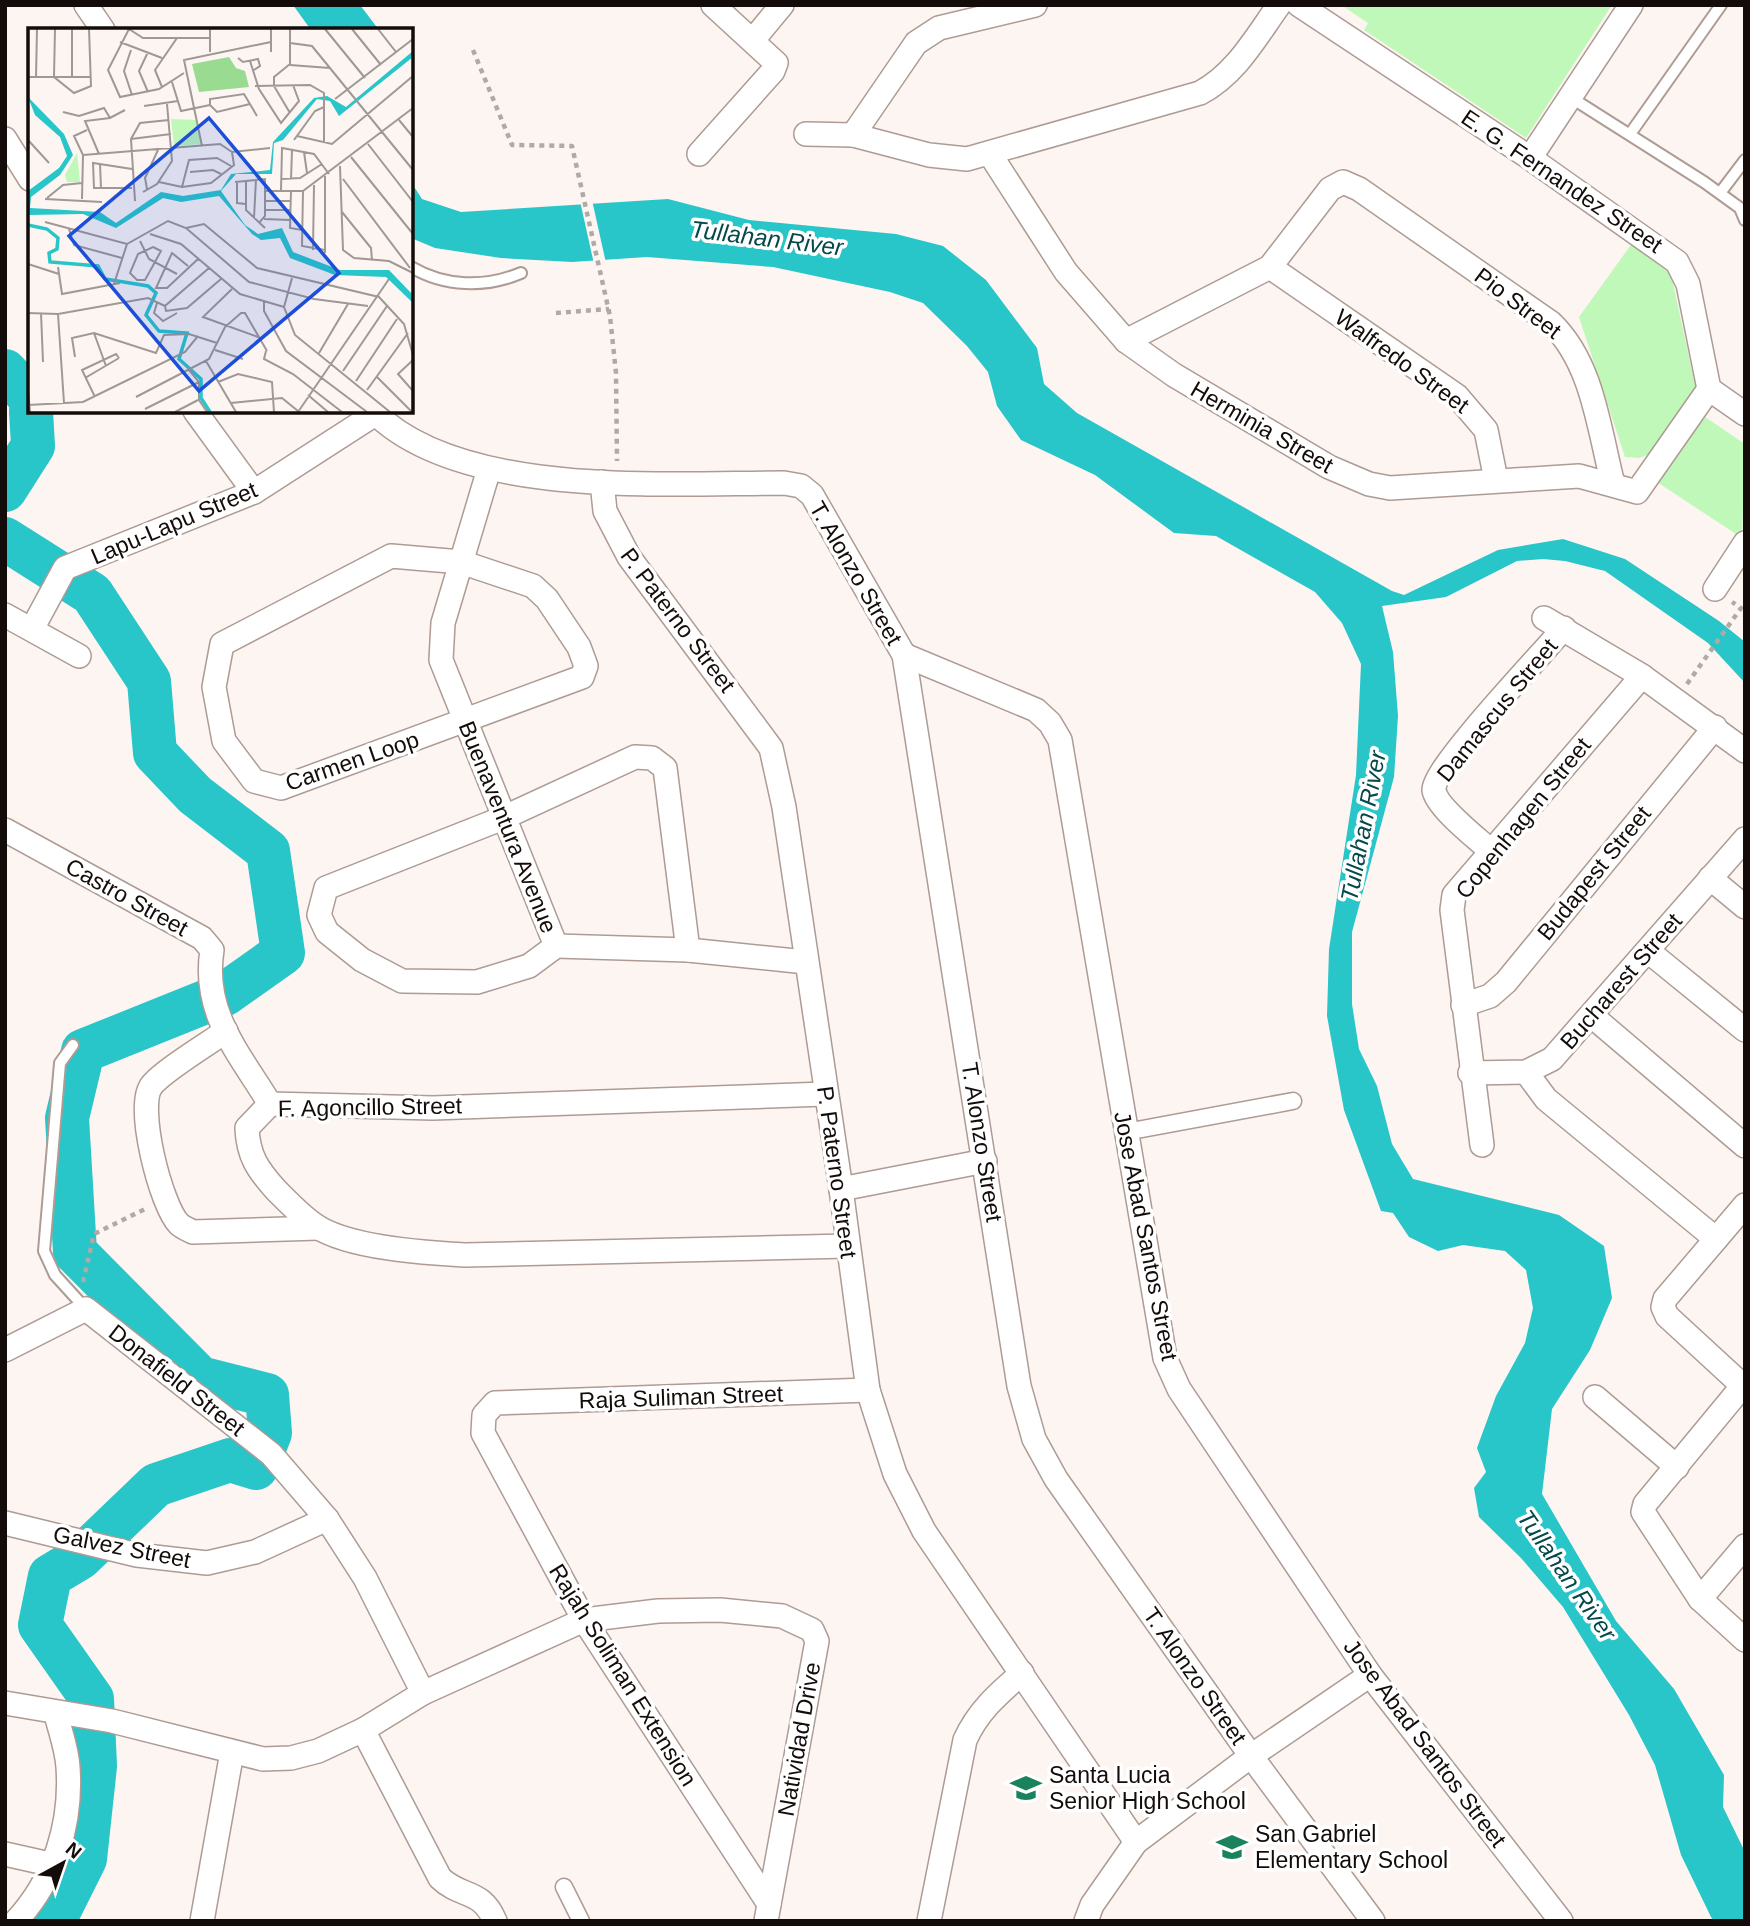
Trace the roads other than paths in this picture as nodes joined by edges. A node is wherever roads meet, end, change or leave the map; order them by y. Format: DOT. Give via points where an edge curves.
graph roads {
  1 [pos="86,5"];
  2 [pos="713,5"];
  3 [pos="782,5"];
  4 [pos="1035,5"];
  5 [pos="1279,5"];
  6 [pos="1299,5"];
  7 [pos="1631,5"];
  8 [pos="1721,5"];
  9 [pos="102,28"];
  10 [pos="752,40"];
  11 [pos="1570,97"];
  12 [pos="806,134"];
  13 [pos="1630,134"];
  14 [pos="853,135"];
  15 [pos="5,139"];
  16 [pos="699,154"];
  17 [pos="990,154"];
  18 [pos="1530,158"];
  19 [pos="1745,160"];
  20 [pos="28,176"];
  21 [pos="1720,193"];
  22 [pos="1745,220"];
  23 [pos="1270,267"];
  24 [pos="413,268"];
  25 [pos="520,273"];
  26 [pos="1126,341"];
  27 [pos="1709,389"];
  28 [pos="196,413"];
  29 [pos="372,413"];
  30 [pos="375,413"];
  31 [pos="1745,414"];
  32 [pos="489,469"];
  33 [pos="1496,481"];
  34 [pos="609,482"];
  35 [pos="1614,484"];
  36 [pos="254,492"];
  37 [pos="1745,544"];
  38 [pos="461,562"];
  39 [pos="1715,589"];
  40 [pos="5,615"];
  41 [pos="32,629"];
  42 [pos="904,655"];
  43 [pos="79,656"];
  44 [pos="1642,676"];
  45 [pos="467,722"];
  46 [pos="1715,727"];
  47 [pos="1745,751"];
  48 [pos="503,818"];
  49 [pos="5,830"];
  50 [pos="1745,839"];
  51 [pos="1492,852"];
  52 [pos="1710,878"];
  53 [pos="1745,907"];
  54 [pos="556,946"];
  55 [pos="688,950"];
  56 [pos="1648,951"];
  57 [pos="806,962"];
  58 [pos="1463,1006"];
  59 [pos="1592,1016"];
  60 [pos="221,1022"];
  61 [pos="1745,1030"];
  62 [pos="73,1045"];
  63 [pos="1526,1072"];
  64 [pos="1471,1073"];
  65 [pos="825,1094"];
  66 [pos="1293,1101"];
  67 [pos="270,1104"];
  68 [pos="1126,1132"];
  69 [pos="1482,1145"];
  70 [pos="1745,1146"];
  71 [pos="985,1161"];
  72 [pos="841,1189"];
  73 [pos="1745,1205"];
  74 [pos="318,1228"];
  75 [pos="1716,1239"];
  76 [pos="848,1246"];
  77 [pos="86,1309"];
  78 [pos="5,1350"];
  79 [pos="1744,1384"];
  80 [pos="868,1390"];
  81 [pos="1595,1397"];
  82 [pos="495,1403"];
  83 [pos="1677,1466"];
  84 [pos="327,1519"];
  85 [pos="5,1523"];
  86 [pos="1745,1546"];
  87 [pos="1699,1599"];
  88 [pos="584,1620"];
  89 [pos="1745,1640"];
  90 [pos="1022,1673"];
  91 [pos="1370,1675"];
  92 [pos="423,1692"];
  93 [pos="5,1703"];
  94 [pos="66,1715"];
  95 [pos="363,1730"];
  96 [pos="232,1752"];
  97 [pos="1251,1756"];
  98 [pos="1136,1842"];
  99 [pos="5,1854"];
  100 [pos="54,1865"];
  101 [pos="564,1887"];
  102 [pos="767,1912"];
  103 [pos="16,1921"];
  104 [pos="202,1921"];
  105 [pos="495,1921"];
  106 [pos="581,1921"];
  107 [pos="929,1921"];
  108 [pos="1086,1921"];
  109 [pos="1373,1921"];
  110 [pos="1560,1921"];
  1 -- 9 [label="street"];
  2 -- 10 [label="street"];
  3 -- 10 [label="street"];
  4 -- 14 [label="street" via="939,28 916,43"];
  5 -- 17 [label="street" via="1237,64 1214,86"];
  6 -- 18 [label="street, E. G. Fernandez Street"];
  7 -- 11 [label="street"];
  8 -- 13 [label="lane"];
  10 -- 16 [label="street" via="775,60 775,68"];
  11 -- 13 [label="lane"];
  11 -- 18 [label="street"];
  12 -- 14 [label="street"];
  13 -- 21 [label="lane"];
  14 -- 17 [label="street" via="929,155 967,159"];
  15 -- 20 [label="street"];
  17 -- 26 [label="street, Herminia Street" via="1066,272"];
  18 -- 27 [label="street, E. G. Fernandez Street" via="1677,262 1688,284"];
  19 -- 21 [label="lane"];
  21 -- 22 [label="lane" via="1740,208"];
  23 -- 26 [label="street"];
  23 -- 33 [label="street, Walfredo Street" via="1457,396 1486,430"];
  23 -- 35 [label="street, Pio Street" via="1330,189 1343,182 1370,197 1565,337 1584,373"];
  24 -- 25 [label="lane" via="461,283 502,281"];
  26 -- 33 [label="street, Herminia Street" via="1174,375 1329,467 1369,484 1407,489"];
  27 -- 31 [label="street"];
  27 -- 35 [label="street, Herminia Street" via="1637,492"];
  28 -- 36 [label="street"];
  29 -- 36 [label="street, Lapu-Lapu Street"];
  30 -- 32 [label="street" via="421,447"];
  32 -- 34 [label="street"];
  32 -- 38 [label="street, Buenaventura Avenue"];
  33 -- 35 [label="street, Herminia Street" via="1579,476"];
  34 -- 42 [label="street, T. Alonzo Street" via="801,486 812,495"];
  34 -- 57 [label="street, P. Paterno Street" via="606,511 629,557 771,748"];
  36 -- 41 [label="street, Lapu-Lapu Street" via="60,576"];
  37 -- 39 [label="street"];
  38 -- 45 [label="street, Buenaventura Avenue" via="443,622 440,660"];
  38 -- 45 [label="street, Carmen Loop" via="533,586 579,647 586,666 582,677"];
  38 -- 45 [label="street, Carmen Loop" via="391,556 222,644 214,687 224,741 254,781 281,789"];
  40 -- 41 [label="street"];
  41 -- 43 [label="street"];
  42 -- 68 [label="street, Jose Abad Santos Street" via="1036,710 1060,740"];
  42 -- 71 [label="street, T. Alonzo Street"];
  44 -- 46 [label="street"];
  44 -- 51 [label="street, Copenhagen Street"];
  44 -- 51 [label="street, Damascus Street" via="1554,623 1434,788 1437,801"];
  45 -- 48 [label="street, Buenaventura Avenue"];
  46 -- 47 [label="street"];
  46 -- 58 [label="street, Budapest Street" via="1506,982 1490,996"];
  48 -- 54 [label="street, Buenaventura Avenue"];
  48 -- 54 [label="street" via="326,888 319,915 335,939 402,981 477,982 529,966"];
  48 -- 55 [label="street" via="635,757 652,758 665,768"];
  49 -- 60 [label="street, Castro Street" via="202,938 212,950 209,987"];
  50 -- 52 [label="street, Bucharest Street"];
  51 -- 58 [label="street, Copenhagen Street" via="1454,895"];
  52 -- 53 [label="street"];
  52 -- 56 [label="street, Bucharest Street"];
  54 -- 55 [label="street, Buenaventura Avenue"];
  55 -- 57 [label="street, Buenaventura Avenue"];
  56 -- 59 [label="street, Bucharest Street"];
  56 -- 61 [label="street"];
  57 -- 65 [label="street, P. Paterno Street"];
  58 -- 64 [label="street, Copenhagen Street"];
  59 -- 63 [label="street, Bucharest Street" via="1552,1059"];
  59 -- 70 [label="street"];
  60 -- 67 [label="street, Castro Street"];
  60 -- 74 [label="street" via="151,1086 146,1102 154,1163 166,1200 179,1224 192,1232"];
  62 -- 77 [label="lane" via="60,1063 44,1251 55,1275"];
  63 -- 64 [label="street, Bucharest Street"];
  63 -- 75 [label="street" via="1546,1099"];
  64 -- 69 [label="street, Copenhagen Street"];
  65 -- 67 [label="street, F. Agoncillo Street" via="433,1108"];
  65 -- 72 [label="street, P. Paterno Street"];
  66 -- 68 [label="street"];
  67 -- 74 [label="street, F. Agoncillo Street" via="247,1128 248,1148 257,1169"];
  68 -- 91 [label="street, Jose Abad Santos Street" via="1165,1359 1179,1389"];
  71 -- 72 [label="street"];
  71 -- 97 [label="street, T. Alonzo Street" via="1019,1386 1034,1439 1056,1479"];
  72 -- 76 [label="street, P. Paterno Street"];
  73 -- 75 [label="street"];
  74 -- 76 [label="street, F. Agoncillo Street" via="415,1252 465,1255"];
  75 -- 79 [label="street" via="1662,1307"];
  76 -- 80 [label="street, P. Paterno Street"];
  77 -- 78 [label="street, Donafield Street"];
  77 -- 84 [label="street, Donafield Street" via="271,1454"];
  79 -- 83 [label="street"];
  80 -- 82 [label="street, Raja Suliman Street"];
  80 -- 90 [label="street, P. Paterno Street" via="895,1474 924,1531"];
  81 -- 83 [label="street"];
  82 -- 88 [label="street, Rajah Soliman Extension" via="484,1415 483,1433"];
  83 -- 87 [label="street" via="1645,1504 1643,1513"];
  84 -- 85 [label="street, Galvez Street" via="255,1552 207,1563 137,1555"];
  84 -- 92 [label="street" via="365,1578"];
  86 -- 87 [label="street"];
  87 -- 89 [label="street"];
  88 -- 92 [label="street, Natividad Drive"];
  88 -- 102 [label="street, Rajah Soliman Extension"];
  88 -- 102 [label="street, Natividad Drive" via="658,1611 720,1610 782,1616 812,1630 817,1641"];
  90 -- 98 [label="street, P. Paterno Street"];
  90 -- 107 [label="street" via="989,1701 965,1740"];
  91 -- 97 [label="street"];
  91 -- 110 [label="street, Jose Abad Santos Street"];
  92 -- 95 [label="street, Natividad Drive"];
  93 -- 94 [label="street, Natividad Drive"];
  94 -- 96 [label="street, Natividad Drive" via="112,1721"];
  94 -- 100 [label="street" via="66,1822"];
  95 -- 96 [label="street, Natividad Drive" via="291,1758 263,1759"];
  95 -- 105 [label="street" via="440,1878 484,1900"];
  96 -- 104 [label="street"];
  97 -- 98 [label="street"];
  97 -- 109 [label="street, T. Alonzo Street"];
  98 -- 108 [label="street"];
  99 -- 100 [label="street"];
  100 -- 103 [label="street"];
  101 -- 106 [label="street"];
}
